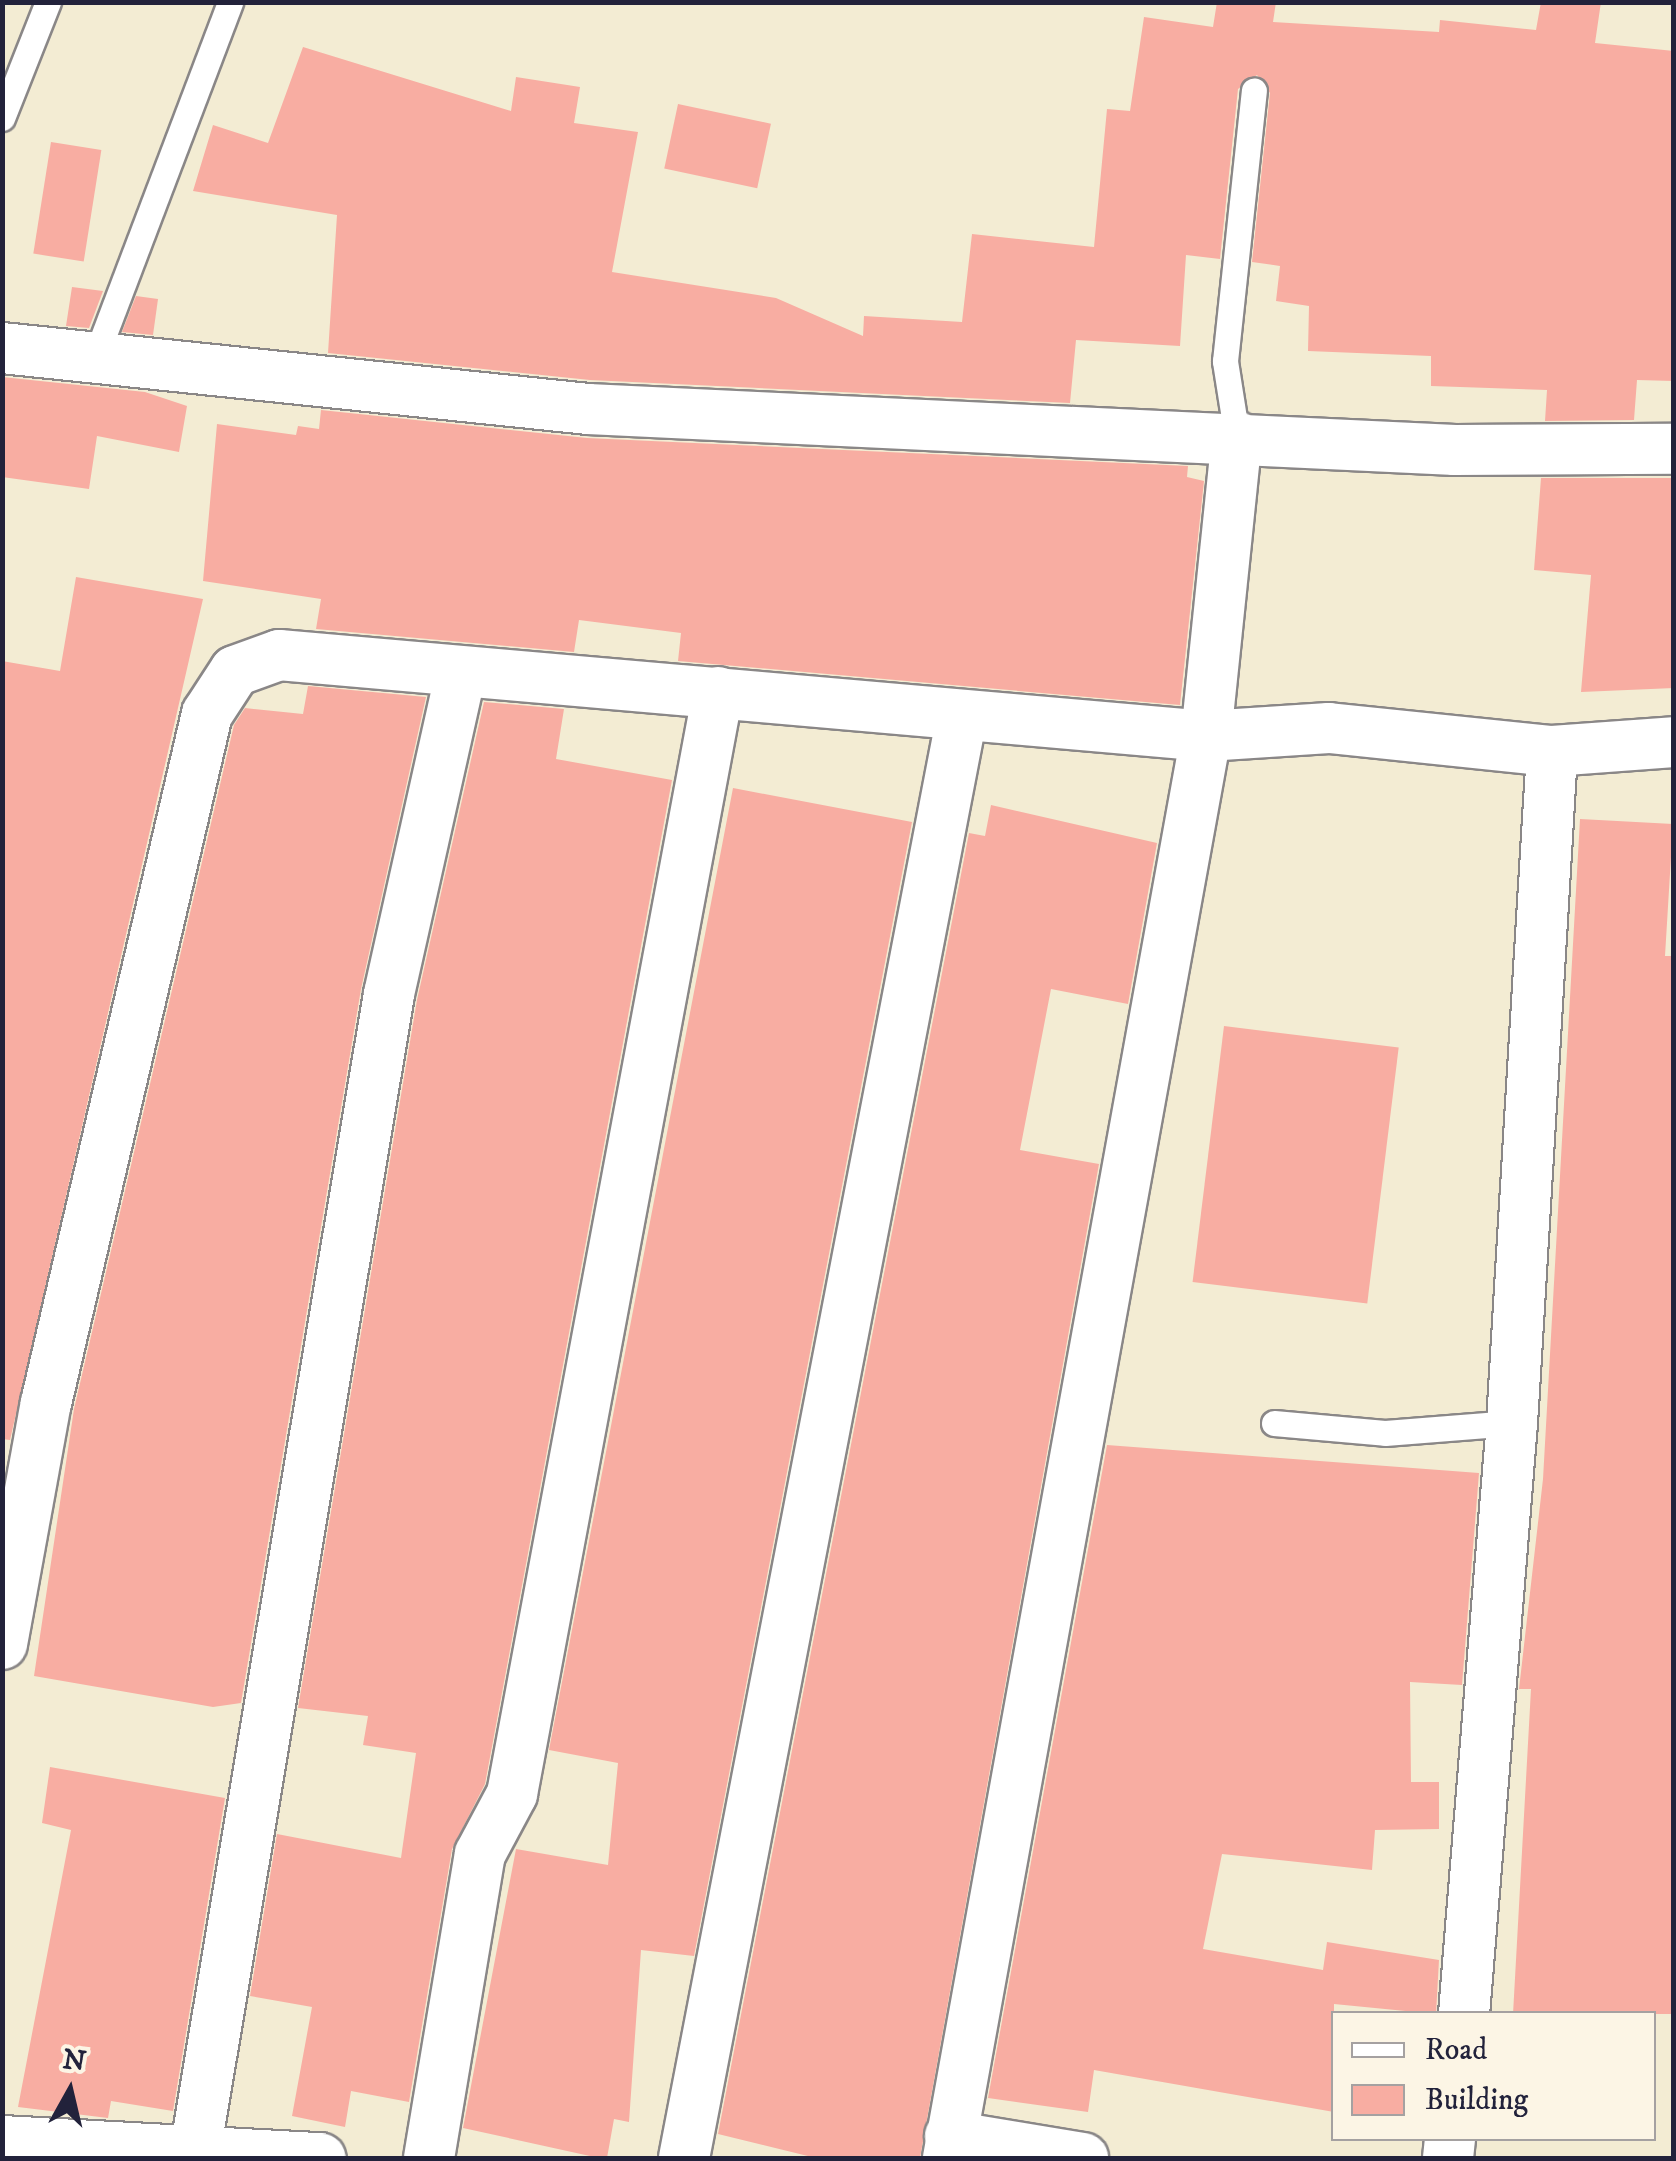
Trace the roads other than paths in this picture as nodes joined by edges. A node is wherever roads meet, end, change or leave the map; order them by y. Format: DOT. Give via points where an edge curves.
graph roads {
  1 [pos="48,2"];
  2 [pos="230,2"];
  3 [pos="1254,91"];
  4 [pos="2,118"];
  5 [pos="2,348"];
  6 [pos="95,358"];
  7 [pos="1237,437"];
  8 [pos="1674,449"];
  9 [pos="460,676"];
  10 [pos="718,692"];
  11 [pos="962,716"];
  12 [pos="1206,736"];
  13 [pos="1674,742"];
  14 [pos="1552,751"];
  15 [pos="1274,1423"];
  16 [pos="1512,1424"];
  17 [pos="2,1644"];
  18 [pos="1464,2011"];
  19 [pos="2,2141"];
  20 [pos="949,2148"];
  21 [pos="195,2152"];
  22 [pos="321,2158"];
  23 [pos="430,2158"];
  24 [pos="684,2158"];
  25 [pos="1083,2158"];
  1 -- 4 [label="lane"];
  2 -- 6 [label="lane"];
  3 -- 7 [label="lane" via="1225,362"];
  5 -- 6 [label="street"];
  6 -- 7 [label="street" via="588,409"];
  7 -- 8 [label="street" via="1455,450"];
  7 -- 12 [label="street"];
  9 -- 10 [label="street"];
  9 -- 17 [label="street" via="279,656 235,671 207,714 46,1403"];
  9 -- 21 [label="street" via="389,994"];
  10 -- 11 [label="street"];
  10 -- 23 [label="street" via="512,1794 480,1854"];
  11 -- 12 [label="street"];
  11 -- 24 [label="street"];
  12 -- 14 [label="street" via="1329,728"];
  12 -- 20 [label="street"];
  13 -- 14 [label="street"];
  14 -- 16 [label="street"];
  15 -- 16 [label="lane" via="1385,1433"];
  16 -- 18 [label="street"];
  19 -- 21 [label="street"];
  20 -- 25 [label="street"];
  21 -- 22 [label="street"];
}
